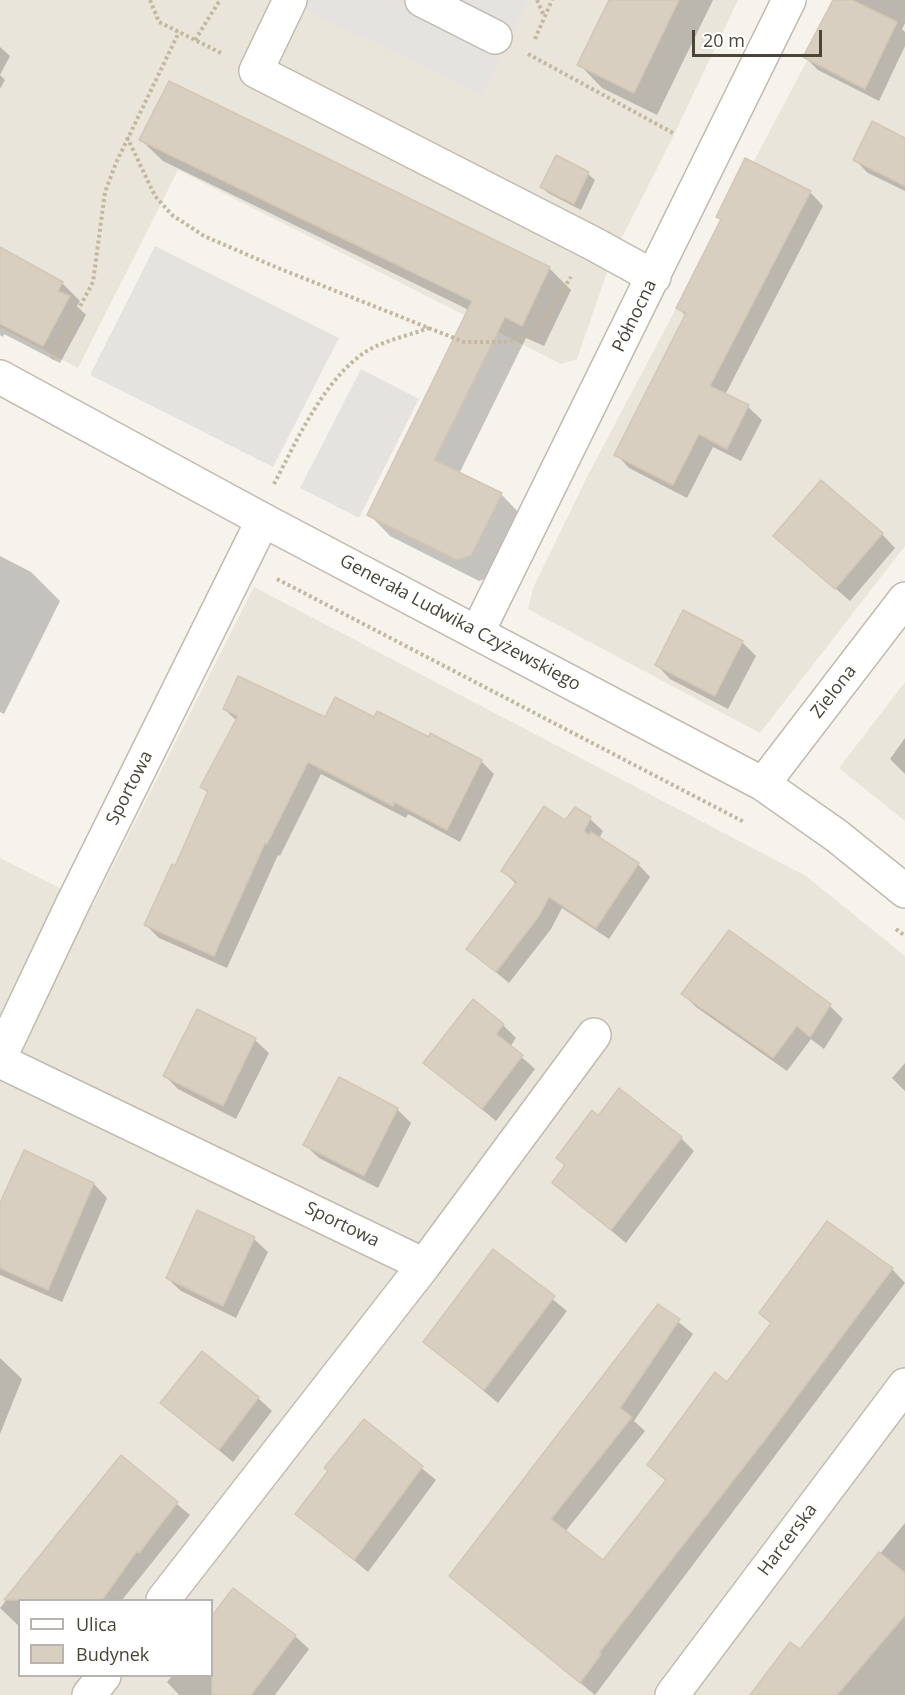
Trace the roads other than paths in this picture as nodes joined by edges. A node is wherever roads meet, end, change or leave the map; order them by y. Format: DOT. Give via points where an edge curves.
graph roads {
  1 [pos="290,0"];
  2 [pos="422,0"];
  3 [pos="789,0"];
  4 [pos="495,37"];
  5 [pos="654,277"];
  6 [pos="0,377"];
  7 [pos="263,520"];
  8 [pos="905,599"];
  9 [pos="478,631"];
  10 [pos="763,783"];
  11 [pos="905,891"];
  12 [pos="594,1035"];
  13 [pos="0,1059"];
  14 [pos="424,1265"];
  15 [pos="905,1384"];
  16 [pos="164,1599"];
  17 [pos="103,1677"];
  18 [pos="89,1695"];
  19 [pos="672,1695"];
  1 -- 5 [label="street" via="255,71"];
  2 -- 4 [label="street"];
  3 -- 5 [label="street, Północna"];
  5 -- 9 [label="street, Północna"];
  6 -- 7 [label="street, Generała Ludwika Czyżewskiego"];
  7 -- 9 [label="street, Generała Ludwika Czyżewskiego"];
  7 -- 13 [label="street, Sportowa"];
  8 -- 10 [label="street, Zielona"];
  9 -- 10 [label="street, Generała Ludwika Czyżewskiego"];
  10 -- 11 [label="street, Generała Ludwika Czyżewskiego"];
  12 -- 14 [label="street"];
  13 -- 14 [label="street, Sportowa"];
  14 -- 16 [label="street"];
  15 -- 19 [label="street, Harcerska"];
  17 -- 18 [label="street"];
}
